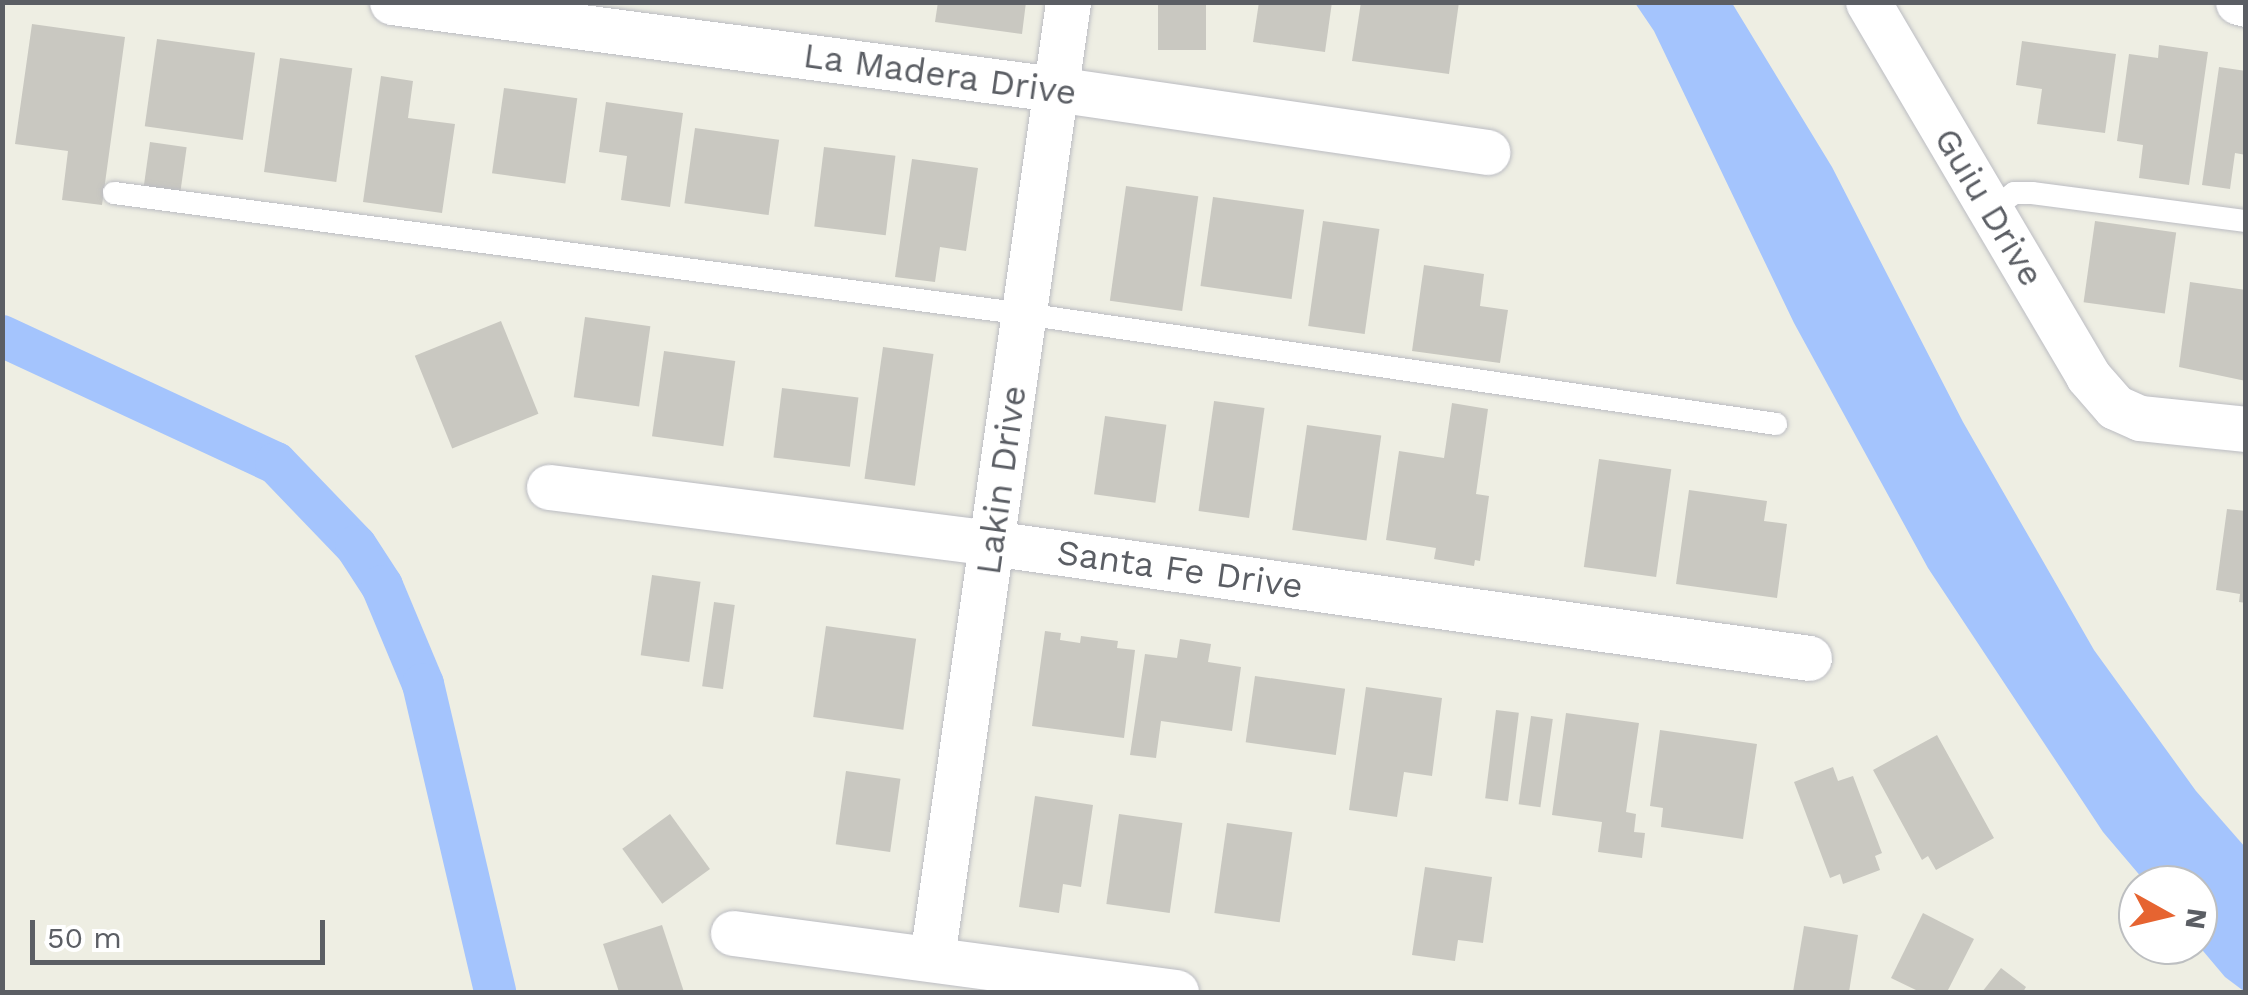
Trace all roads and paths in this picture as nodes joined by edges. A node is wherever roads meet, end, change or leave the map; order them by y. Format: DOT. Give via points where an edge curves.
graph roads {
  1 [pos="392,2"];
  2 [pos="1068,2"];
  3 [pos="1868,2"];
  4 [pos="2238,2"];
  5 [pos="2246,4"];
  6 [pos="1055,89"];
  7 [pos="1487,152"];
  8 [pos="114,193"];
  9 [pos="1990,210"];
  10 [pos="2246,220"];
  11 [pos="1025,314"];
  12 [pos="1776,424"];
  13 [pos="2246,429"];
  14 [pos="550,487"];
  15 [pos="991,543"];
  16 [pos="1809,658"];
  17 [pos="733,933"];
  18 [pos="932,958"];
  19 [pos="1176,992"];
  1 -- 6 [label="street, La Madera Drive"];
  2 -- 6 [label="street, Lakin Drive"];
  3 -- 9 [label="street, Guiu Drive"];
  4 -- 5 [label="street"];
  6 -- 7 [label="street, La Madera Drive"];
  6 -- 11 [label="street, Lakin Drive"];
  8 -- 11 [label="lane"];
  9 -- 10 [label="lane" via="2014,193 2032,193"];
  9 -- 13 [label="street, Guiu Drive" via="2088,376 2115,406 2140,418"];
  11 -- 12 [label="lane"];
  11 -- 15 [label="street, Lakin Drive"];
  14 -- 15 [label="street, Santa Fe Drive"];
  15 -- 16 [label="street, Santa Fe Drive"];
  15 -- 18 [label="street, Lakin Drive"];
  17 -- 18 [label="street"];
  18 -- 19 [label="street"];
}
